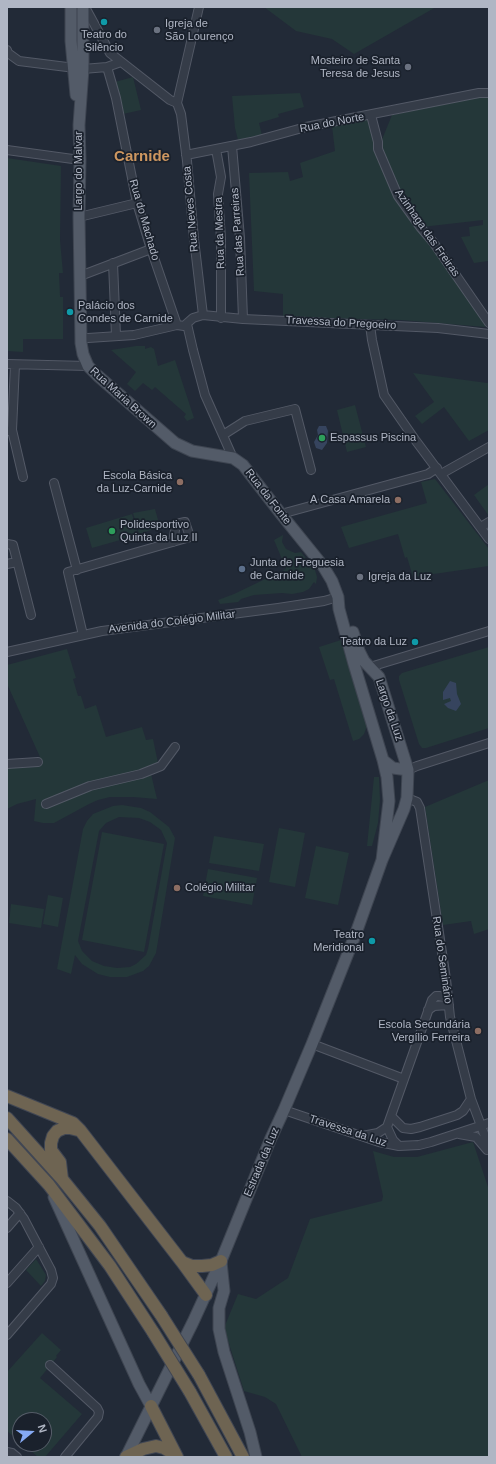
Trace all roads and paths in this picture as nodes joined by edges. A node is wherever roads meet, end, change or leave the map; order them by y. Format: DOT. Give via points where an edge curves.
graph roads {
  1 [pos="71,7"];
  2 [pos="84,7"];
  3 [pos="199,7"];
  4 [pos="7,50"];
  5 [pos="121,62"];
  6 [pos="107,67"];
  7 [pos="78,69"];
  8 [pos="489,93"];
  9 [pos="177,103"];
  10 [pos="371,115"];
  11 [pos="232,146"];
  12 [pos="216,149"];
  13 [pos="7,150"];
  14 [pos="186,155"];
  15 [pos="80,160"];
  16 [pos="220,177"];
  17 [pos="235,177"];
  18 [pos="137,202"];
  19 [pos="79,217"];
  20 [pos="151,249"];
  21 [pos="113,263"];
  22 [pos="80,276"];
  23 [pos="203,316"];
  24 [pos="221,318"];
  25 [pos="243,319"];
  26 [pos="489,323"];
  27 [pos="370,324"];
  28 [pos="183,325"];
  29 [pos="489,334"];
  30 [pos="116,336"];
  31 [pos="88,338"];
  32 [pos="11,365"];
  33 [pos="88,366"];
  34 [pos="9,430"];
  35 [pos="223,435"];
  36 [pos="489,447"];
  37 [pos="233,458"];
  38 [pos="311,470"];
  39 [pos="439,471"];
  40 [pos="23,477"];
  41 [pos="54,483"];
  42 [pos="281,514"];
  43 [pos="489,522"];
  44 [pos="481,527"];
  45 [pos="489,538"];
  46 [pos="173,542"];
  47 [pos="7,544"];
  48 [pos="17,562"];
  49 [pos="7,564"];
  50 [pos="77,570"];
  51 [pos="338,597"];
  52 [pos="31,615"];
  53 [pos="489,631"];
  54 [pos="84,635"];
  55 [pos="7,652"];
  56 [pos="370,667"];
  57 [pos="360,684"];
  58 [pos="489,743"];
  59 [pos="175,747"];
  60 [pos="383,760"];
  61 [pos="38,762"];
  62 [pos="7,764"];
  63 [pos="408,770"];
  64 [pos="407,798"];
  65 [pos="46,804"];
  66 [pos="382,860"];
  67 [pos="448,1002"];
  68 [pos="312,1044"];
  69 [pos="404,1079"];
  70 [pos="7,1096"];
  71 [pos="471,1098"];
  72 [pos="284,1110"];
  73 [pos="391,1116"];
  74 [pos="7,1118"];
  75 [pos="486,1124"];
  76 [pos="387,1127"];
  77 [pos="80,1130"];
  78 [pos="456,1134"];
  79 [pos="360,1136"];
  80 [pos="7,1139"];
  81 [pos="399,1146"];
  82 [pos="489,1146"];
  83 [pos="489,1152"];
  84 [pos="62,1179"];
  85 [pos="49,1185"];
  86 [pos="7,1201"];
  87 [pos="20,1213"];
  88 [pos="7,1228"];
  89 [pos="39,1247"];
  90 [pos="221,1260"];
  91 [pos="182,1262"];
  92 [pos="7,1282"];
  93 [pos="206,1294"];
  94 [pos="7,1335"];
  95 [pos="50,1366"];
  96 [pos="151,1406"];
  97 [pos="7,1452"];
  98 [pos="177,1456"];
  99 [pos="17,1457"];
  100 [pos="65,1457"];
  101 [pos="126,1457"];
  102 [pos="226,1457"];
  103 [pos="243,1457"];
  104 [pos="256,1457"];
  1 -- 7 [label="main road"];
  2 -- 5 [label="street" via="110,53"];
  2 -- 7 [label="main road"];
  3 -- 9 [label="street"];
  4 -- 7 [label="street" via="19,61"];
  5 -- 6 [label="street"];
  5 -- 9 [label="street"];
  6 -- 7 [label="street"];
  6 -- 18 [label="street, Rua do Machado" via="116,98"];
  7 -- 15 [label="main road, Largo do Malvar"];
  8 -- 10 [label="street, Rua do Norte" via="478,93"];
  9 -- 14 [label="street, Rua Neves Costa" via="181,114"];
  10 -- 11 [label="street, Rua do Norte" via="306,127"];
  10 -- 26 [label="street, Azinhaga das Freiras" via="378,149 398,196"];
  11 -- 12 [label="street, Rua do Norte"];
  11 -- 17 [label="street, Rua das Parreiras"];
  12 -- 14 [label="street, Rua do Norte"];
  12 -- 16 [label="street, Rua da Mestra"];
  13 -- 15 [label="street"];
  14 -- 23 [label="street, Rua Neves Costa"];
  15 -- 19 [label="main road, Largo do Malvar"];
  16 -- 17 [label="street"];
  16 -- 24 [label="street, Rua da Mestra" via="218,194 222,239"];
  17 -- 25 [label="street, Rua das Parreiras"];
  18 -- 19 [label="street"];
  18 -- 20 [label="street, Rua do Machado"];
  19 -- 22 [label="main road, Largo do Malvar"];
  20 -- 21 [label="street"];
  20 -- 28 [label="street, Rua do Machado"];
  21 -- 22 [label="street"];
  21 -- 30 [label="street"];
  22 -- 33 [label="main road, Largo do Malvar" via="81,343"];
  23 -- 24 [label="street, Travessa do Pregoeiro"];
  23 -- 28 [label="street, Travessa do Pregoeiro" via="193,318"];
  24 -- 25 [label="street, Travessa do Pregoeiro"];
  25 -- 27 [label="street, Travessa do Pregoeiro"];
  27 -- 29 [label="street, Travessa do Pregoeiro"];
  27 -- 39 [label="street" via="384,395"];
  28 -- 30 [label="street"];
  28 -- 35 [label="street, Rua da Fonte" via="205,395"];
  30 -- 31 [label="street"];
  32 -- 33 [label="street, Rua Maria Brown"];
  32 -- 34 [label="street"];
  33 -- 37 [label="main road, Rua Maria Brown" via="175,443 192,451"];
  34 -- 40 [label="street"];
  35 -- 37 [label="street, Rua da Fonte"];
  35 -- 38 [label="street" via="244,421 295,409"];
  36 -- 39 [label="street"];
  37 -- 42 [label="main road, Rua da Fonte" via="243,465"];
  39 -- 42 [label="street"];
  39 -- 44 [label="street"];
  41 -- 50 [label="street"];
  42 -- 51 [label="main road, Rua da Fonte" via="323,566"];
  43 -- 44 [label="street"];
  44 -- 45 [label="street"];
  46 -- 50 [label="street"];
  47 -- 48 [label="street" via="13,544"];
  48 -- 49 [label="street"];
  48 -- 52 [label="street"];
  50 -- 54 [label="street" via="68,572"];
  51 -- 54 [label="street, Avenida do Colégio Militar" via="278,608"];
  51 -- 56 [label="main road, Rua da Fonte" via="351,624 359,651"];
  51 -- 57 [label="main road, Rua da Fonte"];
  53 -- 56 [label="street, Largo da Luz"];
  54 -- 55 [label="street, Avenida do Colégio Militar"];
  56 -- 57 [label="main road"];
  56 -- 63 [label="main road, Largo da Luz" via="379,677"];
  57 -- 60 [label="main road, Largo da Luz"];
  58 -- 63 [label="street"];
  59 -- 65 [label="street" via="160,766 141,774 90,786"];
  60 -- 63 [label="main road" via="392,768"];
  60 -- 66 [label="main road, Estrada da Luz" via="389,801"];
  61 -- 62 [label="street"];
  63 -- 64 [label="main road, Estrada da Luz"];
  64 -- 66 [label="main road, Estrada da Luz"];
  64 -- 67 [label="street, Rua do Seminário" via="416,802 420,808"];
  66 -- 68 [label="main road, Estrada da Luz"];
  67 -- 69 [label="street" via="439,996 432,1000"];
  67 -- 71 [label="street, Rua do Seminário"];
  68 -- 69 [label="street"];
  68 -- 72 [label="main road, Estrada da Luz"];
  69 -- 73 [label="street"];
  70 -- 77 [label="highway" via="73,1123"];
  71 -- 73 [label="street, Travessa da Luz" via="463,1111 457,1115 420,1127 403,1128"];
  71 -- 75 [label="street, Rua do Seminário" via="476,1112"];
  72 -- 79 [label="street, Travessa da Luz"];
  72 -- 90 [label="main road, Estrada da Luz"];
  73 -- 76 [label="street"];
  74 -- 84 [label="highway"];
  75 -- 78 [label="street, Travessa da Luz"];
  75 -- 82 [label="street, Rua do Seminário"];
  76 -- 79 [label="street" via="378,1133"];
  76 -- 81 [label="street"];
  77 -- 84 [label="highway" via="64,1128 52,1136 51,1150 60,1162"];
  77 -- 91 [label="highway"];
  78 -- 81 [label="street, Travessa da Luz" via="419,1145"];
  78 -- 83 [label="street" via="476,1137"];
  79 -- 81 [label="street, Travessa da Luz"];
  80 -- 85 [label="highway"];
  84 -- 103 [label="highway, bridge" via="100,1226 161,1315 199,1375"];
  85 -- 96 [label="main road"];
  85 -- 102 [label="highway, bridge" via="110,1266 153,1332"];
  86 -- 87 [label="street"];
  87 -- 88 [label="street"];
  87 -- 89 [label="street"];
  89 -- 92 [label="street"];
  89 -- 94 [label="street" via="53,1281"];
  90 -- 91 [label="highway" via="212,1265 202,1266"];
  90 -- 93 [label="main road, Estrada da Luz"];
  90 -- 104 [label="main road" via="224,1291 219,1308 219,1329"];
  91 -- 93 [label="highway"];
  93 -- 96 [label="main road, Estrada da Luz"];
  95 -- 100 [label="street" via="99,1412 98,1417"];
  96 -- 98 [label="highway"];
  96 -- 101 [label="main road, Estrada da Luz"];
  97 -- 99 [label="street"];
  98 -- 101 [label="highway" via="156,1446"];
}
